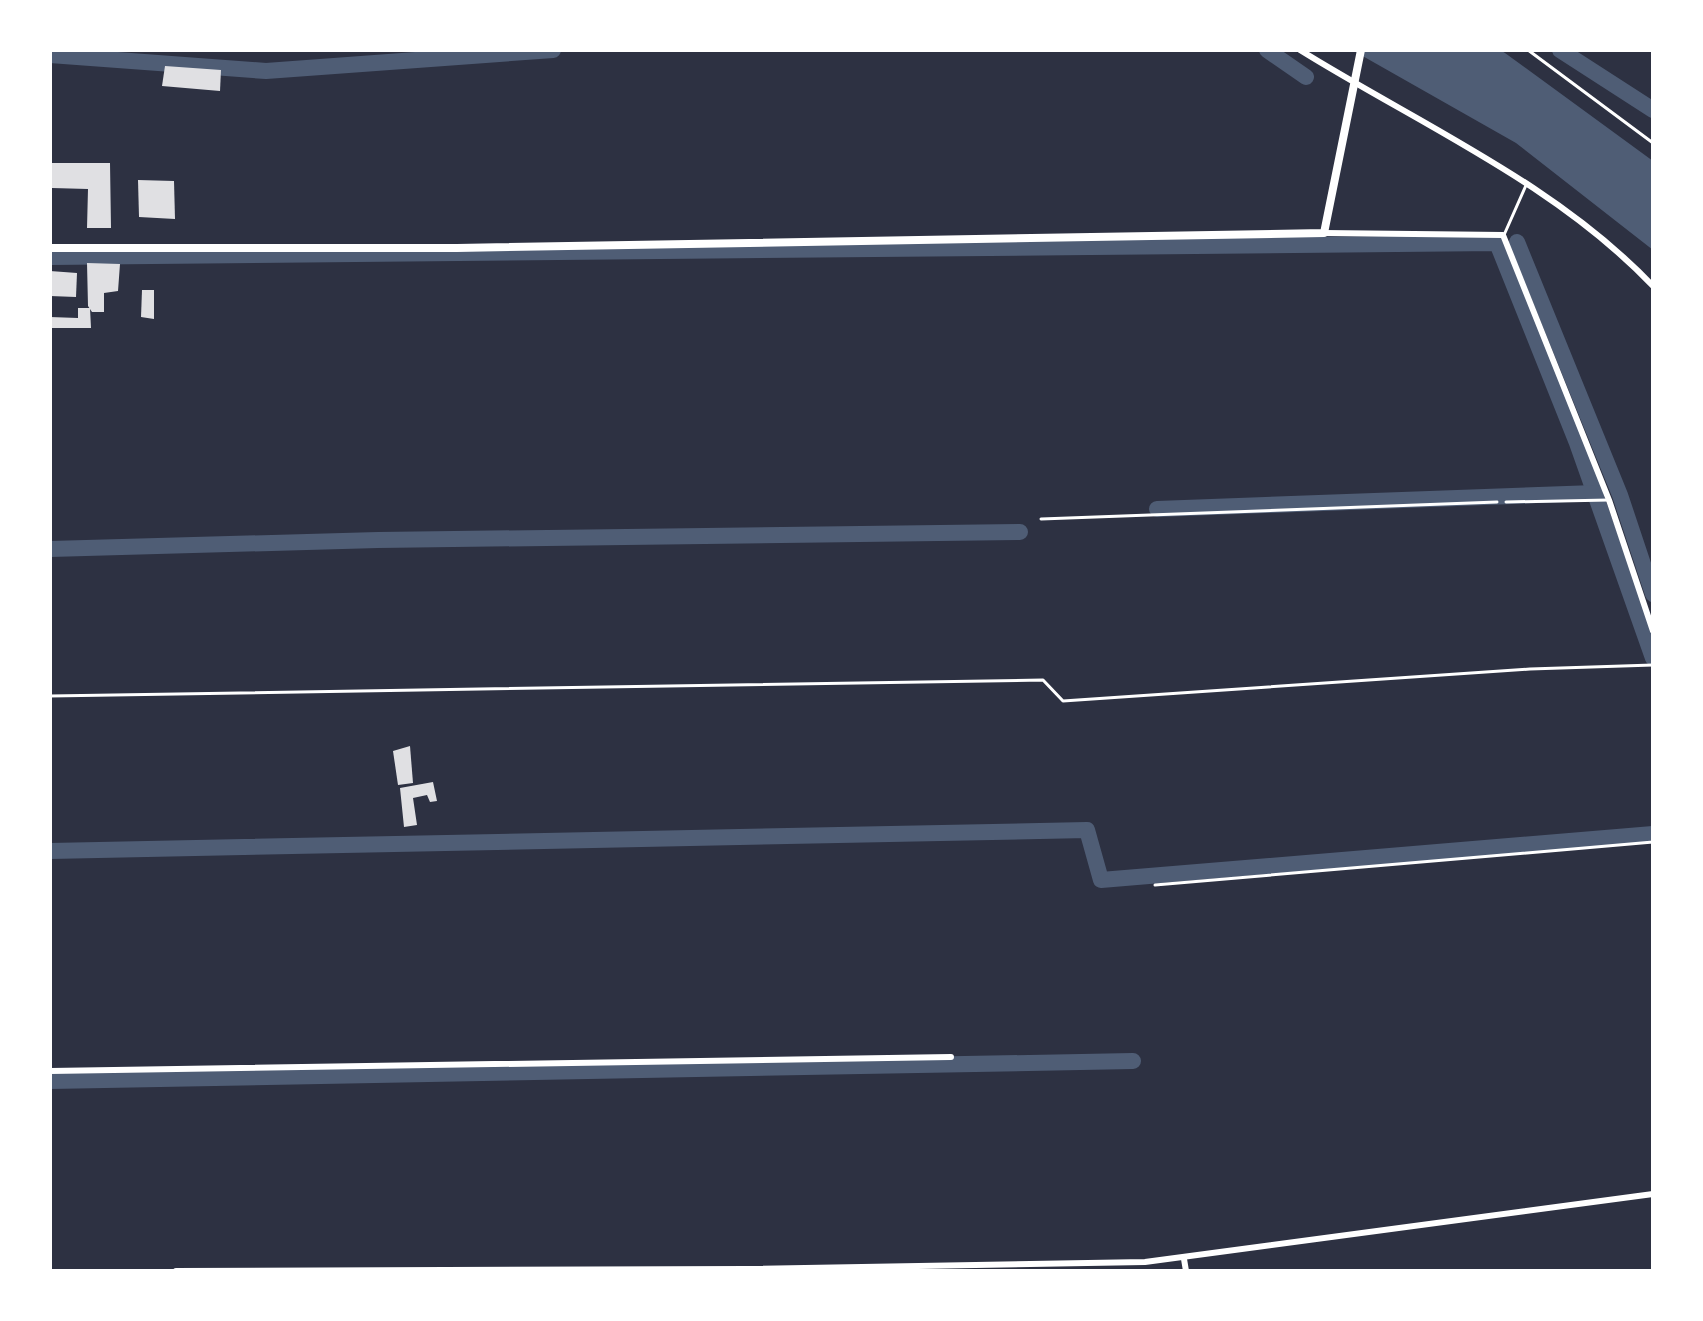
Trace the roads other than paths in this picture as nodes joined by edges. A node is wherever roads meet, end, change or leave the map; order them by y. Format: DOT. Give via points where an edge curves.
graph roads {
  1 [pos="1300,50"];
  2 [pos="1361,50"];
  3 [pos="1528,50"];
  4 [pos="1354,78"];
  5 [pos="1653,143"];
  6 [pos="1527,183"];
  7 [pos="1324,233"];
  8 [pos="1503,235"];
  9 [pos="50,248"];
  10 [pos="1653,286"];
  11 [pos="1609,500"];
  12 [pos="1506,502"];
  13 [pos="1653,631"];
  14 [pos="1653,665"];
  15 [pos="50,696"];
  16 [pos="1653,842"];
  17 [pos="1155,885"];
  18 [pos="951,1057"];
  19 [pos="50,1071"];
  20 [pos="1653,1194"];
  21 [pos="1184,1259"];
  22 [pos="176,1271"];
  23 [pos="1186,1271"];
  1 -- 4 [label="street"];
  2 -- 4 [label="street"];
  3 -- 5 [label="lane"];
  4 -- 6 [label="street"];
  4 -- 7 [label="street"];
  6 -- 8 [label="lane"];
  6 -- 10 [label="street"];
  7 -- 8 [label="street"];
  7 -- 9 [label="street" via="457,248"];
  8 -- 11 [label="street"];
  11 -- 12 [label="lane"];
  11 -- 13 [label="street"];
  14 -- 15 [label="lane" via="1468,672 1063,701 1043,680"];
  16 -- 17 [label="lane"];
  18 -- 19 [label="street"];
  20 -- 21 [label="street"];
  21 -- 22 [label="street" via="747,1269"];
  21 -- 23 [label="street"];
}
